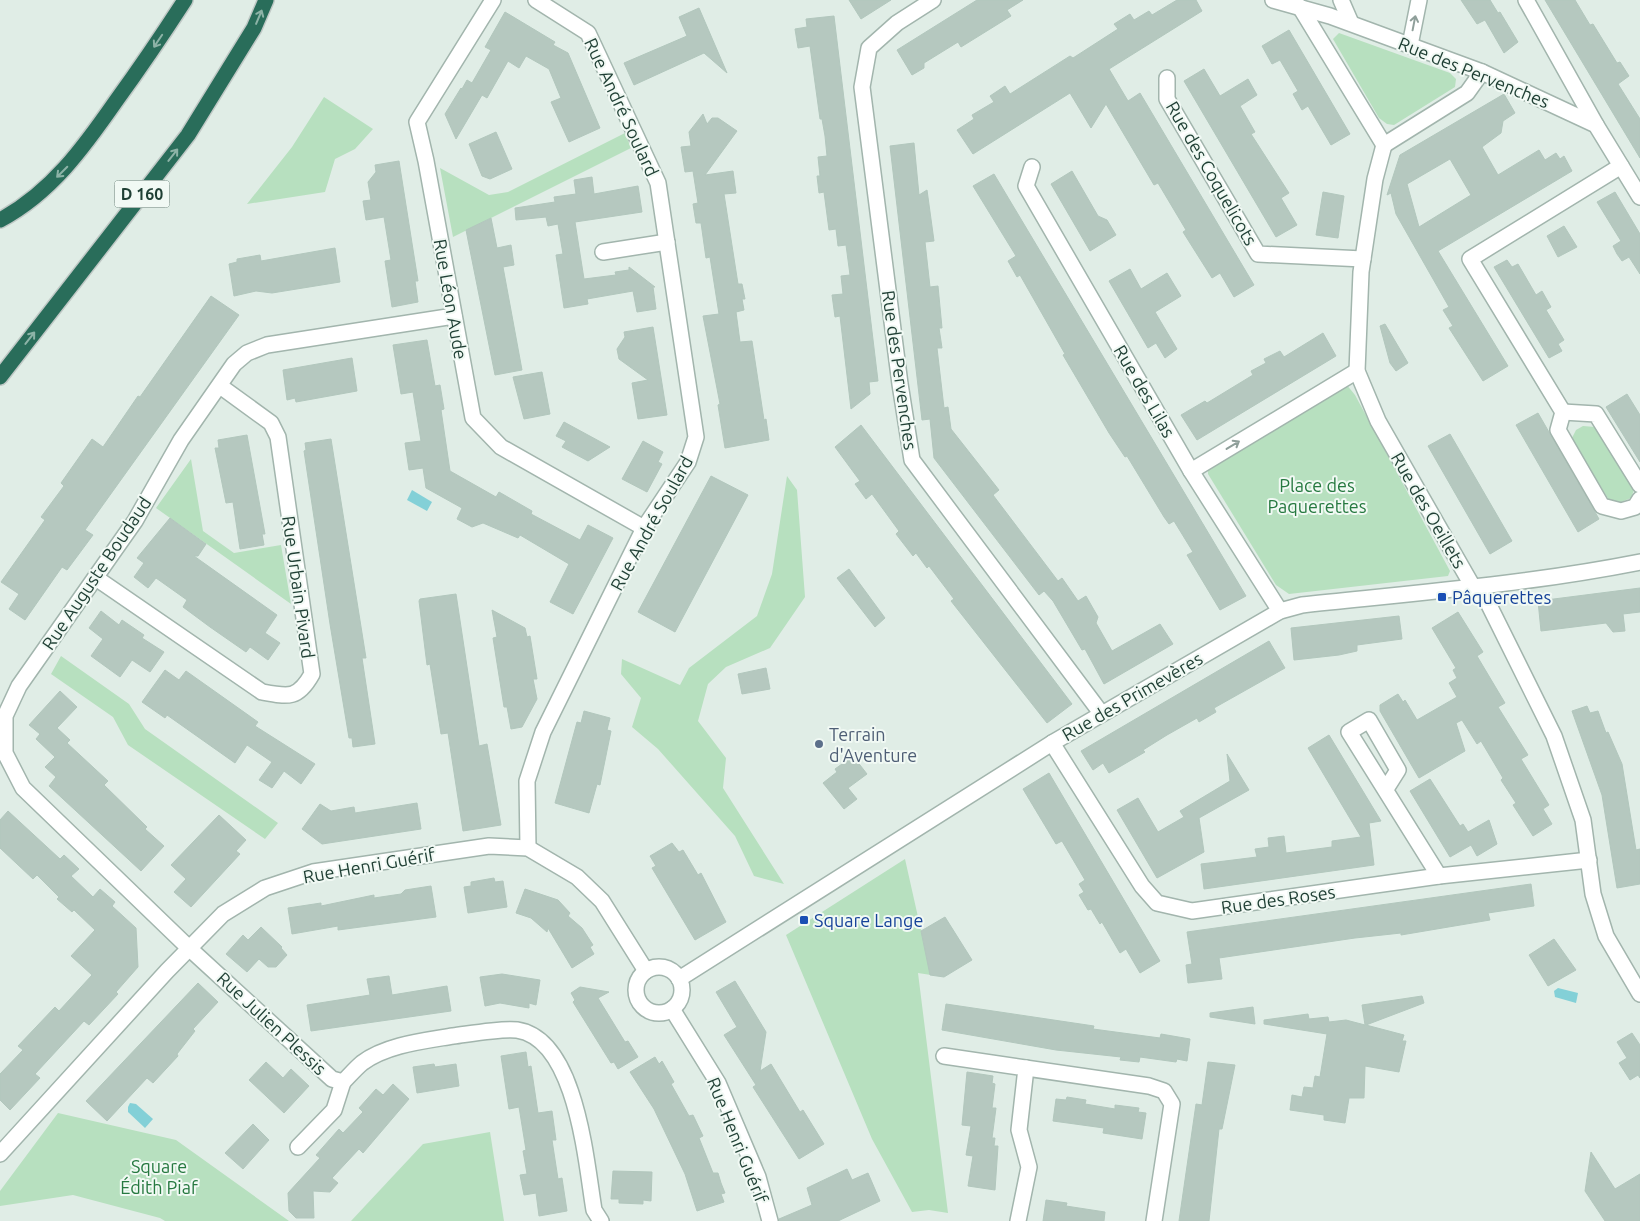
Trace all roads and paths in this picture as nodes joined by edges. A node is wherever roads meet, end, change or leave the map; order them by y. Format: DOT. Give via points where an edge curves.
graph roads {
  1 [pos="185,0"];
  2 [pos="266,0"];
  3 [pos="494,0"];
  4 [pos="536,0"];
  5 [pos="933,0"];
  6 [pos="1273,0"];
  7 [pos="1341,0"];
  8 [pos="1419,0"];
  9 [pos="1526,0"];
  10 [pos="1300,7"];
  11 [pos="1350,23"];
  12 [pos="1410,45"];
  13 [pos="1482,72"];
  14 [pos="1167,78"];
  15 [pos="1596,125"];
  16 [pos="1384,145"];
  17 [pos="1621,166"];
  18 [pos="1032,167"];
  19 [pos="1640,198"];
  20 [pos="0,220"];
  21 [pos="667,242"];
  22 [pos="603,252"];
  23 [pos="1363,259"];
  24 [pos="454,316"];
  25 [pos="1357,371"];
  26 [pos="0,377"];
  27 [pos="220,386"];
  28 [pos="1560,406"];
  29 [pos="1191,471"];
  30 [pos="1640,485"];
  31 [pos="1640,499"];
  32 [pos="644,528"];
  33 [pos="1640,562"];
  34 [pos="96,578"];
  35 [pos="1473,587"];
  36 [pos="1280,611"];
  37 [pos="1101,713"];
  38 [pos="1052,743"];
  39 [pos="2,754"];
  40 [pos="1386,789"];
  41 [pos="528,848"];
  42 [pos="1589,860"];
  43 [pos="1439,876"];
  44 [pos="190,949"];
  45 [pos="646,971"];
  46 [pos="679,980"];
  47 [pos="1637,985"];
  48 [pos="672,1009"];
  49 [pos="944,1056"];
  50 [pos="1026,1068"];
  51 [pos="342,1082"];
  52 [pos="298,1147"];
  53 [pos="0,1154"];
  54 [pos="602,1221"];
  55 [pos="770,1221"];
  56 [pos="1018,1221"];
  57 [pos="1154,1221"];
  1 -- 20 [label="highway, one-way" via="66,169 36,197"];
  26 -- 2 [label="highway, D 160, one-way" via="188,135 254,28"];
  3 -- 24 [label="street, Rue Léon Aude" via="417,122"];
  4 -- 21 [label="street, Rue André Soulard" via="588,32 658,183"];
  5 -- 37 [label="street, Rue des Pervenches" via="897,22 869,48 862,87 912,460"];
  6 -- 10 [label="street, Rue des Pervenches"];
  7 -- 11 [label="street"];
  12 -- 8 [label="street, one-way"];
  9 -- 15 [label="street, Rue des Pervenches"];
  10 -- 11 [label="street, Rue des Pervenches"];
  10 -- 16 [label="street"];
  11 -- 12 [label="street, Rue des Pervenches"];
  12 -- 13 [label="street, Rue des Pervenches"];
  13 -- 15 [label="street, Rue des Pervenches"];
  13 -- 16 [label="street" via="1467,93"];
  14 -- 23 [label="street, Rue des Coquelicots" via="1167,99 1258,254"];
  15 -- 17 [label="street, Rue des Pervenches"];
  16 -- 23 [label="street, Rue des Oeillets" via="1374,179"];
  17 -- 19 [label="street, Rue des Pervenches"];
  17 -- 28 [label="street" via="1470,259"];
  18 -- 29 [label="street, Rue des Lilas" via="1026,186"];
  21 -- 22 [label="street"];
  21 -- 32 [label="street, Rue André Soulard" via="696,437 688,462"];
  23 -- 25 [label="street, Rue des Oeillets"];
  24 -- 27 [label="street, Rue Auguste Boudaud" via="267,345 240,358"];
  24 -- 32 [label="street, Rue Léon Aude" via="473,418 501,447"];
  29 -- 25 [label="street, one-way"];
  25 -- 35 [label="street, Rue des Oeillets" via="1378,421"];
  27 -- 34 [label="street, Rue Auguste Boudaud" via="181,440 135,521"];
  27 -- 34 [label="street, Rue Urbain Pivard" via="271,423 278,437 312,674 303,689 286,697 262,692"];
  28 -- 30 [label="street" via="1596,414"];
  28 -- 31 [label="street" via="1558,430 1602,506 1621,511 1635,507"];
  29 -- 36 [label="street, Rue des Lilas"];
  32 -- 41 [label="street, Rue André Soulard" via="543,732 527,781"];
  33 -- 35 [label="street, Rue des Primevères"];
  34 -- 39 [label="street, Rue Auguste Boudaud" via="19,686 5,716"];
  35 -- 36 [label="street, Rue des Primevères" via="1302,605"];
  35 -- 42 [label="street, Rue des Oeillets" via="1487,601 1554,736 1583,820"];
  36 -- 37 [label="street, Rue des Primevères"];
  37 -- 38 [label="street, Rue des Primevères"];
  38 -- 43 [label="street, Rue des Roses" via="1142,886 1157,904 1192,911"];
  38 -- 46 [label="street, Rue des Primevères"];
  39 -- 44 [label="street, Rue Auguste Boudaud" via="23,788"];
  40 -- 43 [label="street"];
  41 -- 44 [label="street, Rue Henri Guérif" via="489,846 314,872 265,888 223,914"];
  41 -- 45 [label="street, Rue Henri Guérif" via="577,877 602,901"];
  42 -- 43 [label="street, Rue des Roses"];
  42 -- 47 [label="street, Rue des Oeillets" via="1593,894 1606,936"];
  44 -- 51 [label="street, Rue Julien Plessis" via="332,1079"];
  44 -- 53 [label="street, Rue Henri Guérif"];
  45 -- 46 [label="street" via="668,969"];
  45 -- 48 [label="street" via="637,982 638,1002 657,1014"];
  46 -- 48 [label="street" via="682,992"];
  48 -- 55 [label="street, Rue Henri Guérif" via="718,1083 758,1177"];
  49 -- 50 [label="street"];
  50 -- 56 [label="street" via="1019,1130 1029,1167"];
  50 -- 57 [label="street" via="1164,1091 1172,1104"];
  51 -- 52 [label="street" via="334,1110"];
  51 -- 54 [label="street, Rue Julien Plessis" via="363,1062 392,1049 429,1040 518,1030 541,1041 565,1074 574,1099 594,1210"];
}
